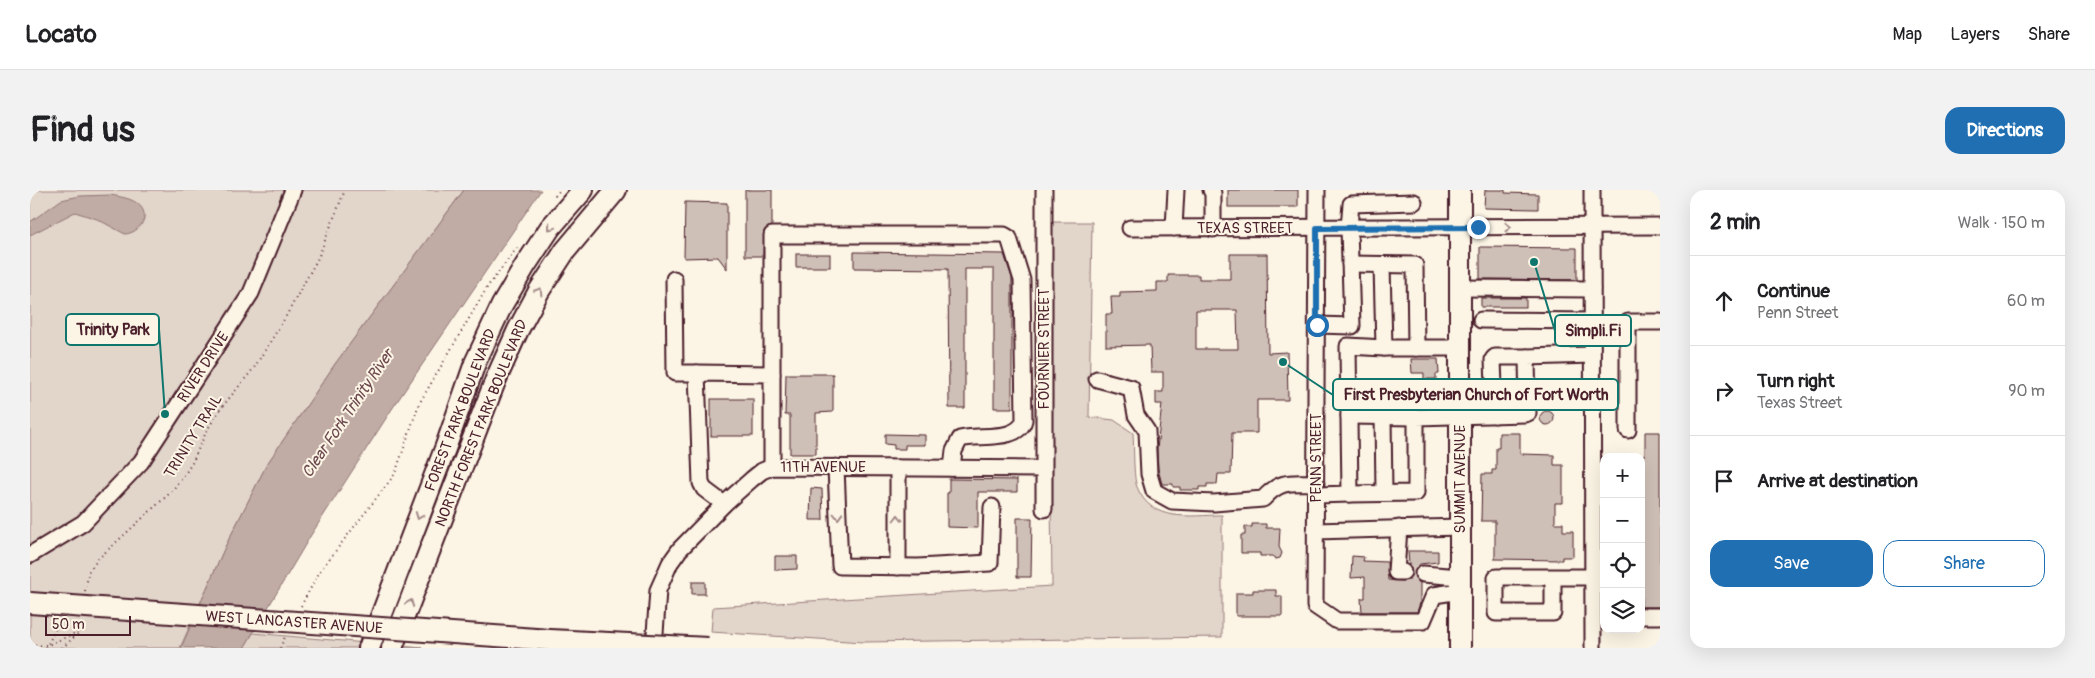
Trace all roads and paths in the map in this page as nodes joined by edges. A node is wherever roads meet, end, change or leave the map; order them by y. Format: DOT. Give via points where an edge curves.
graph roads {
  1 [pos="293,190"];
  2 [pos="345,190"];
  3 [pos="560,190"];
  4 [pos="584,190"];
  5 [pos="616,190"];
  6 [pos="1044,190"];
  7 [pos="1176,190"];
  8 [pos="1212,190"];
  9 [pos="1317,190"];
  10 [pos="1460,190"];
  11 [pos="1592,190"];
  12 [pos="1384,196"];
  13 [pos="1414,196"];
  14 [pos="554,197"];
  15 [pos="1351,197"];
  16 [pos="1592,226"];
  17 [pos="1660,226"];
  18 [pos="1413,227"];
  19 [pos="1459,227"];
  20 [pos="1130,228"];
  21 [pos="1174,228"];
  22 [pos="1213,228"];
  23 [pos="1317,228"];
  24 [pos="1349,228"];
  25 [pos="521,242"];
  26 [pos="1350,264"];
  27 [pos="1382,264"];
  28 [pos="674,279"];
  29 [pos="1459,288"];
  30 [pos="1592,290"];
  31 [pos="1481,320"];
  32 [pos="1592,321"];
  33 [pos="1660,322"];
  34 [pos="1317,325"];
  35 [pos="1347,326"];
  36 [pos="1348,346"];
  37 [pos="1384,348"];
  38 [pos="1416,348"];
  39 [pos="1459,348"];
  40 [pos="1592,355"];
  41 [pos="1526,357"];
  42 [pos="697,373"];
  43 [pos="772,374"];
  44 [pos="1097,379"];
  45 [pos="1494,415"];
  46 [pos="1349,416"];
  47 [pos="1383,416"];
  48 [pos="1460,416"];
  49 [pos="1416,417"];
  50 [pos="1628,430"];
  51 [pos="772,467"];
  52 [pos="836,467"];
  53 [pos="898,468"];
  54 [pos="952,468"];
  55 [pos="1043,469"];
  56 [pos="1316,489"];
  57 [pos="1384,493"];
  58 [pos="1350,494"];
  59 [pos="724,504"];
  60 [pos="992,507"];
  61 [pos="1044,509"];
  62 [pos="1460,527"];
  63 [pos="1399,528"];
  64 [pos="1315,531"];
  65 [pos="30,555"];
  66 [pos="898,566"];
  67 [pos="1403,572"];
  68 [pos="1423,574"];
  69 [pos="1554,577"];
  70 [pos="1593,577"];
  71 [pos="1460,584"];
  72 [pos="85,596"];
  73 [pos="30,603"];
  74 [pos="52,612"];
  75 [pos="297,614"];
  76 [pos="1598,616"];
  77 [pos="1645,616"];
  78 [pos="1660,616"];
  79 [pos="83,622"];
  80 [pos="82,630"];
  81 [pos="288,631"];
  82 [pos="48,645"];
  83 [pos="30,646"];
  84 [pos="46,648"];
  85 [pos="62,648"];
  86 [pos="280,648"];
  87 [pos="369,648"];
  88 [pos="392,648"];
  89 [pos="654,648"];
  90 [pos="708,648"];
  91 [pos="1460,648"];
  92 [pos="1593,648"];
  1 -- 65 [label="street, RIVER DRIVE" via="251,293 141,462 83,523"];
  2 -- 72 [label="path, TRINITY TRAIL" via="318,258 254,368 207,430 192,463 171,492 89,571"];
  3 -- 14 [label="path"];
  4 -- 87 [label="main road, FOREST PARK BOULEVARD, one-way" via="550,228 502,305 475,363"];
  88 -- 5 [label="main road, NORTH FOREST PARK BOULEVARD, one-way" via="518,330 538,291 565,250"];
  6 -- 55 [label="street, FOURNIER STREET"];
  7 -- 21 [label="street"];
  8 -- 22 [label="street"];
  9 -- 23 [label="street, PENN STREET"];
  10 -- 19 [label="main road, SUMMIT AVENUE"];
  11 -- 16 [label="street"];
  12 -- 13 [label="street"];
  12 -- 15 [label="street"];
  13 -- 18 [label="street"];
  15 -- 24 [label="street"];
  16 -- 17 [label="street, TEXAS STREET"];
  19 -- 16 [label="street, TEXAS STREET, one-way"];
  16 -- 30 [label="street"];
  18 -- 19 [label="street, TEXAS STREET"];
  18 -- 24 [label="street, TEXAS STREET"];
  19 -- 29 [label="main road, SUMMIT AVENUE"];
  20 -- 21 [label="street, TEXAS STREET"];
  21 -- 22 [label="street, TEXAS STREET"];
  22 -- 23 [label="street, TEXAS STREET"];
  23 -- 24 [label="street, TEXAS STREET"];
  23 -- 34 [label="street, PENN STREET"];
  24 -- 26 [label="street"];
  25 -- 75 [label="path" via="488,286 419,404 395,474 320,571"];
  26 -- 27 [label="street"];
  26 -- 35 [label="street" via="1352,326"];
  27 -- 37 [label="street"];
  27 -- 38 [label="street" via="1414,265"];
  28 -- 42 [label="street" via="675,373"];
  29 -- 30 [label="street"];
  29 -- 39 [label="main road, SUMMIT AVENUE"];
  30 -- 32 [label="street"];
  31 -- 32 [label="street"];
  32 -- 40 [label="street"];
  33 -- 50 [label="street" via="1628,322"];
  34 -- 35 [label="street"];
  34 -- 56 [label="street, PENN STREET"];
  35 -- 36 [label="street"];
  36 -- 37 [label="street"];
  36 -- 46 [label="street"];
  37 -- 38 [label="street"];
  38 -- 39 [label="street"];
  39 -- 48 [label="main road, SUMMIT AVENUE"];
  40 -- 41 [label="street"];
  40 -- 70 [label="street"];
  41 -- 45 [label="street" via="1493,359"];
  41 -- 45 [label="street" via="1528,413"];
  42 -- 43 [label="street"];
  42 -- 59 [label="street" via="701,483 704,490"];
  43 -- 51 [label="street"];
  43 -- 54 [label="street" via="772,235 1004,235 1009,238 1022,280 1024,420 1018,431 960,439 954,451"];
  44 -- 56 [label="street" via="1132,388 1136,415 1147,431 1149,474 1154,491 1172,501 1263,499 1274,487 1288,482"];
  45 -- 48 [label="street"];
  46 -- 47 [label="street"];
  46 -- 58 [label="street"];
  47 -- 49 [label="street"];
  47 -- 57 [label="street"];
  48 -- 49 [label="street"];
  48 -- 62 [label="main road, SUMMIT AVENUE"];
  49 -- 57 [label="street" via="1416,493"];
  51 -- 52 [label="street, 11TH AVENUE"];
  51 -- 59 [label="street, 11TH AVENUE" via="762,471"];
  52 -- 53 [label="street, 11TH AVENUE"];
  52 -- 66 [label="street, one-way" via="840,566"];
  53 -- 54 [label="street, 11TH AVENUE"];
  66 -- 53 [label="street, one-way"];
  54 -- 55 [label="street, 11TH AVENUE"];
  55 -- 61 [label="street, FOURNIER STREET"];
  56 -- 58 [label="street"];
  56 -- 64 [label="street, PENN STREET"];
  57 -- 58 [label="street"];
  59 -- 89 [label="street, 11TH AVENUE" via="680,549 662,578 656,602"];
  60 -- 66 [label="street" via="990,564"];
  62 -- 63 [label="street"];
  62 -- 71 [label="main road, SUMMIT AVENUE"];
  63 -- 64 [label="street"];
  63 -- 67 [label="street" via="1396,572"];
  64 -- 71 [label="street, PENN STREET" via="1315,606 1337,621 1423,621 1434,595"];
  68 -- 71 [label="street"];
  69 -- 70 [label="street"];
  70 -- 76 [label="street"];
  71 -- 91 [label="main road, SUMMIT AVENUE"];
  73 -- 90 [label="main road, WEST LANCASTER AVENUE, bridge"];
  74 -- 82 [label="path" via="56,628"];
  76 -- 92 [label="street"];
  77 -- 78 [label="street"];
  79 -- 80 [label="path"];
  80 -- 82 [label="path"];
  80 -- 85 [label="path"];
  81 -- 86 [label="path"];
  82 -- 83 [label="path"];
  82 -- 84 [label="path"];
}
